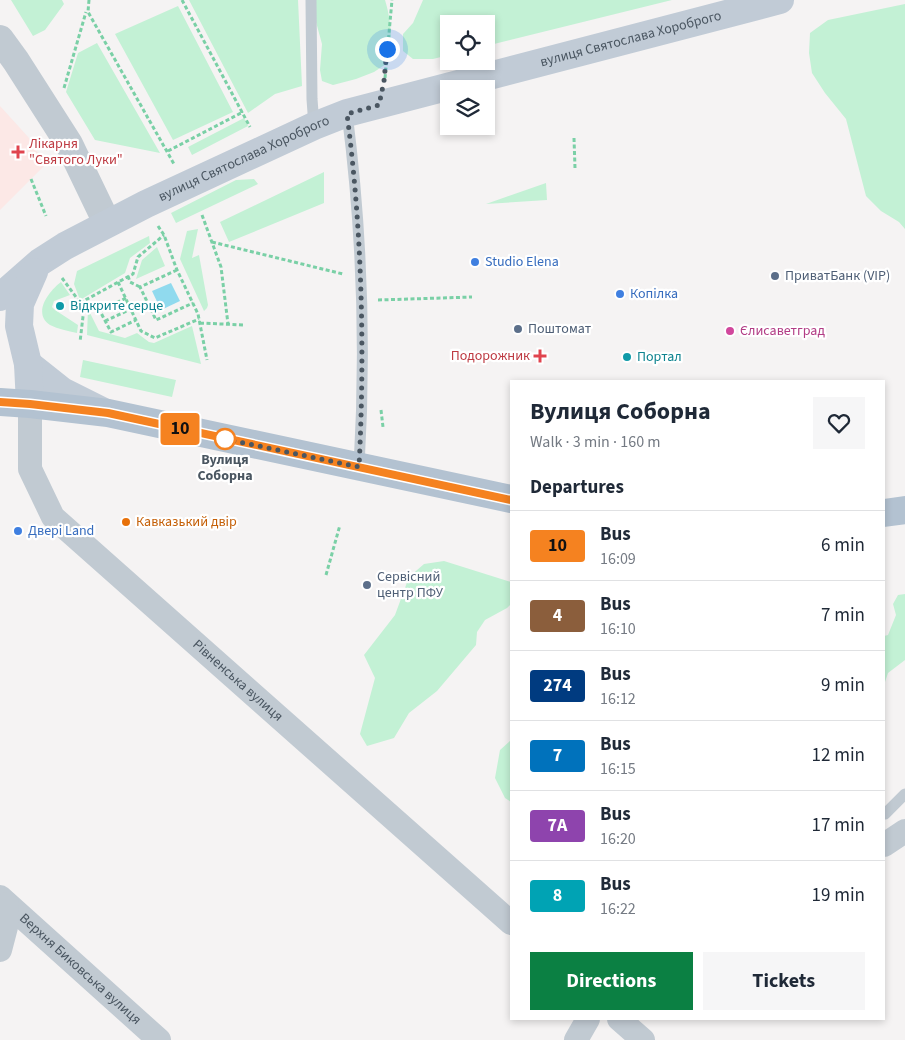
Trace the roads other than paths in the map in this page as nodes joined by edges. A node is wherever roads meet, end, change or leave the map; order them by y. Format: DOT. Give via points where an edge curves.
graph roads {
  1 [pos="311,0"];
  2 [pos="780,0"];
  3 [pos="0,40"];
  4 [pos="347,114"];
  5 [pos="314,126"];
  6 [pos="107,223"];
  7 [pos="50,268"];
  8 [pos="0,276"];
  9 [pos="0,298"];
  10 [pos="28,364"];
  11 [pos="0,402"];
  12 [pos="30,404"];
  13 [pos="108,413"];
  14 [pos="359,467"];
  15 [pos="510,500"];
  16 [pos="905,510"];
  17 [pos="885,513"];
  18 [pos="905,794"];
  19 [pos="885,814"];
  20 [pos="905,831"];
  21 [pos="885,844"];
  22 [pos="4,901"];
  23 [pos="510,922"];
  24 [pos="0,950"];
  25 [pos="587,1020"];
  26 [pos="620,1020"];
  27 [pos="159,1040"];
  28 [pos="576,1040"];
  29 [pos="643,1040"];
  1 -- 5 [label="lane"];
  2 -- 4 [label="main road, вулиця Святослава Хороброго"];
  3 -- 6 [label="street" via="69,144"];
  4 -- 5 [label="main road, вулиця Святослава Хороброго"];
  4 -- 14 [label="lane" via="360,279 362,422"];
  5 -- 6 [label="main road, вулиця Святослава Хороброго"];
  6 -- 7 [label="main road, вулиця Святослава Хороброго" via="65,246"];
  7 -- 8 [label="main road"];
  7 -- 9 [label="main road"];
  7 -- 10 [label="main road" via="20,304 19,326"];
  10 -- 12 [label="main road"];
  10 -- 13 [label="main road" via="62,390"];
  11 -- 12 [label="main road"];
  12 -- 13 [label="main road"];
  12 -- 23 [label="street, Рівненська вулиця" via="30,469 53,517"];
  13 -- 14 [label="main road"];
  14 -- 15 [label="main road"];
  16 -- 17 [label="main road"];
  18 -- 19 [label="lane"];
  20 -- 21 [label="street"];
  22 -- 24 [label="street" via="6,927"];
  22 -- 27 [label="street, Верхня Биковська вулиця"];
  25 -- 28 [label="street"];
  26 -- 29 [label="street"];
}
